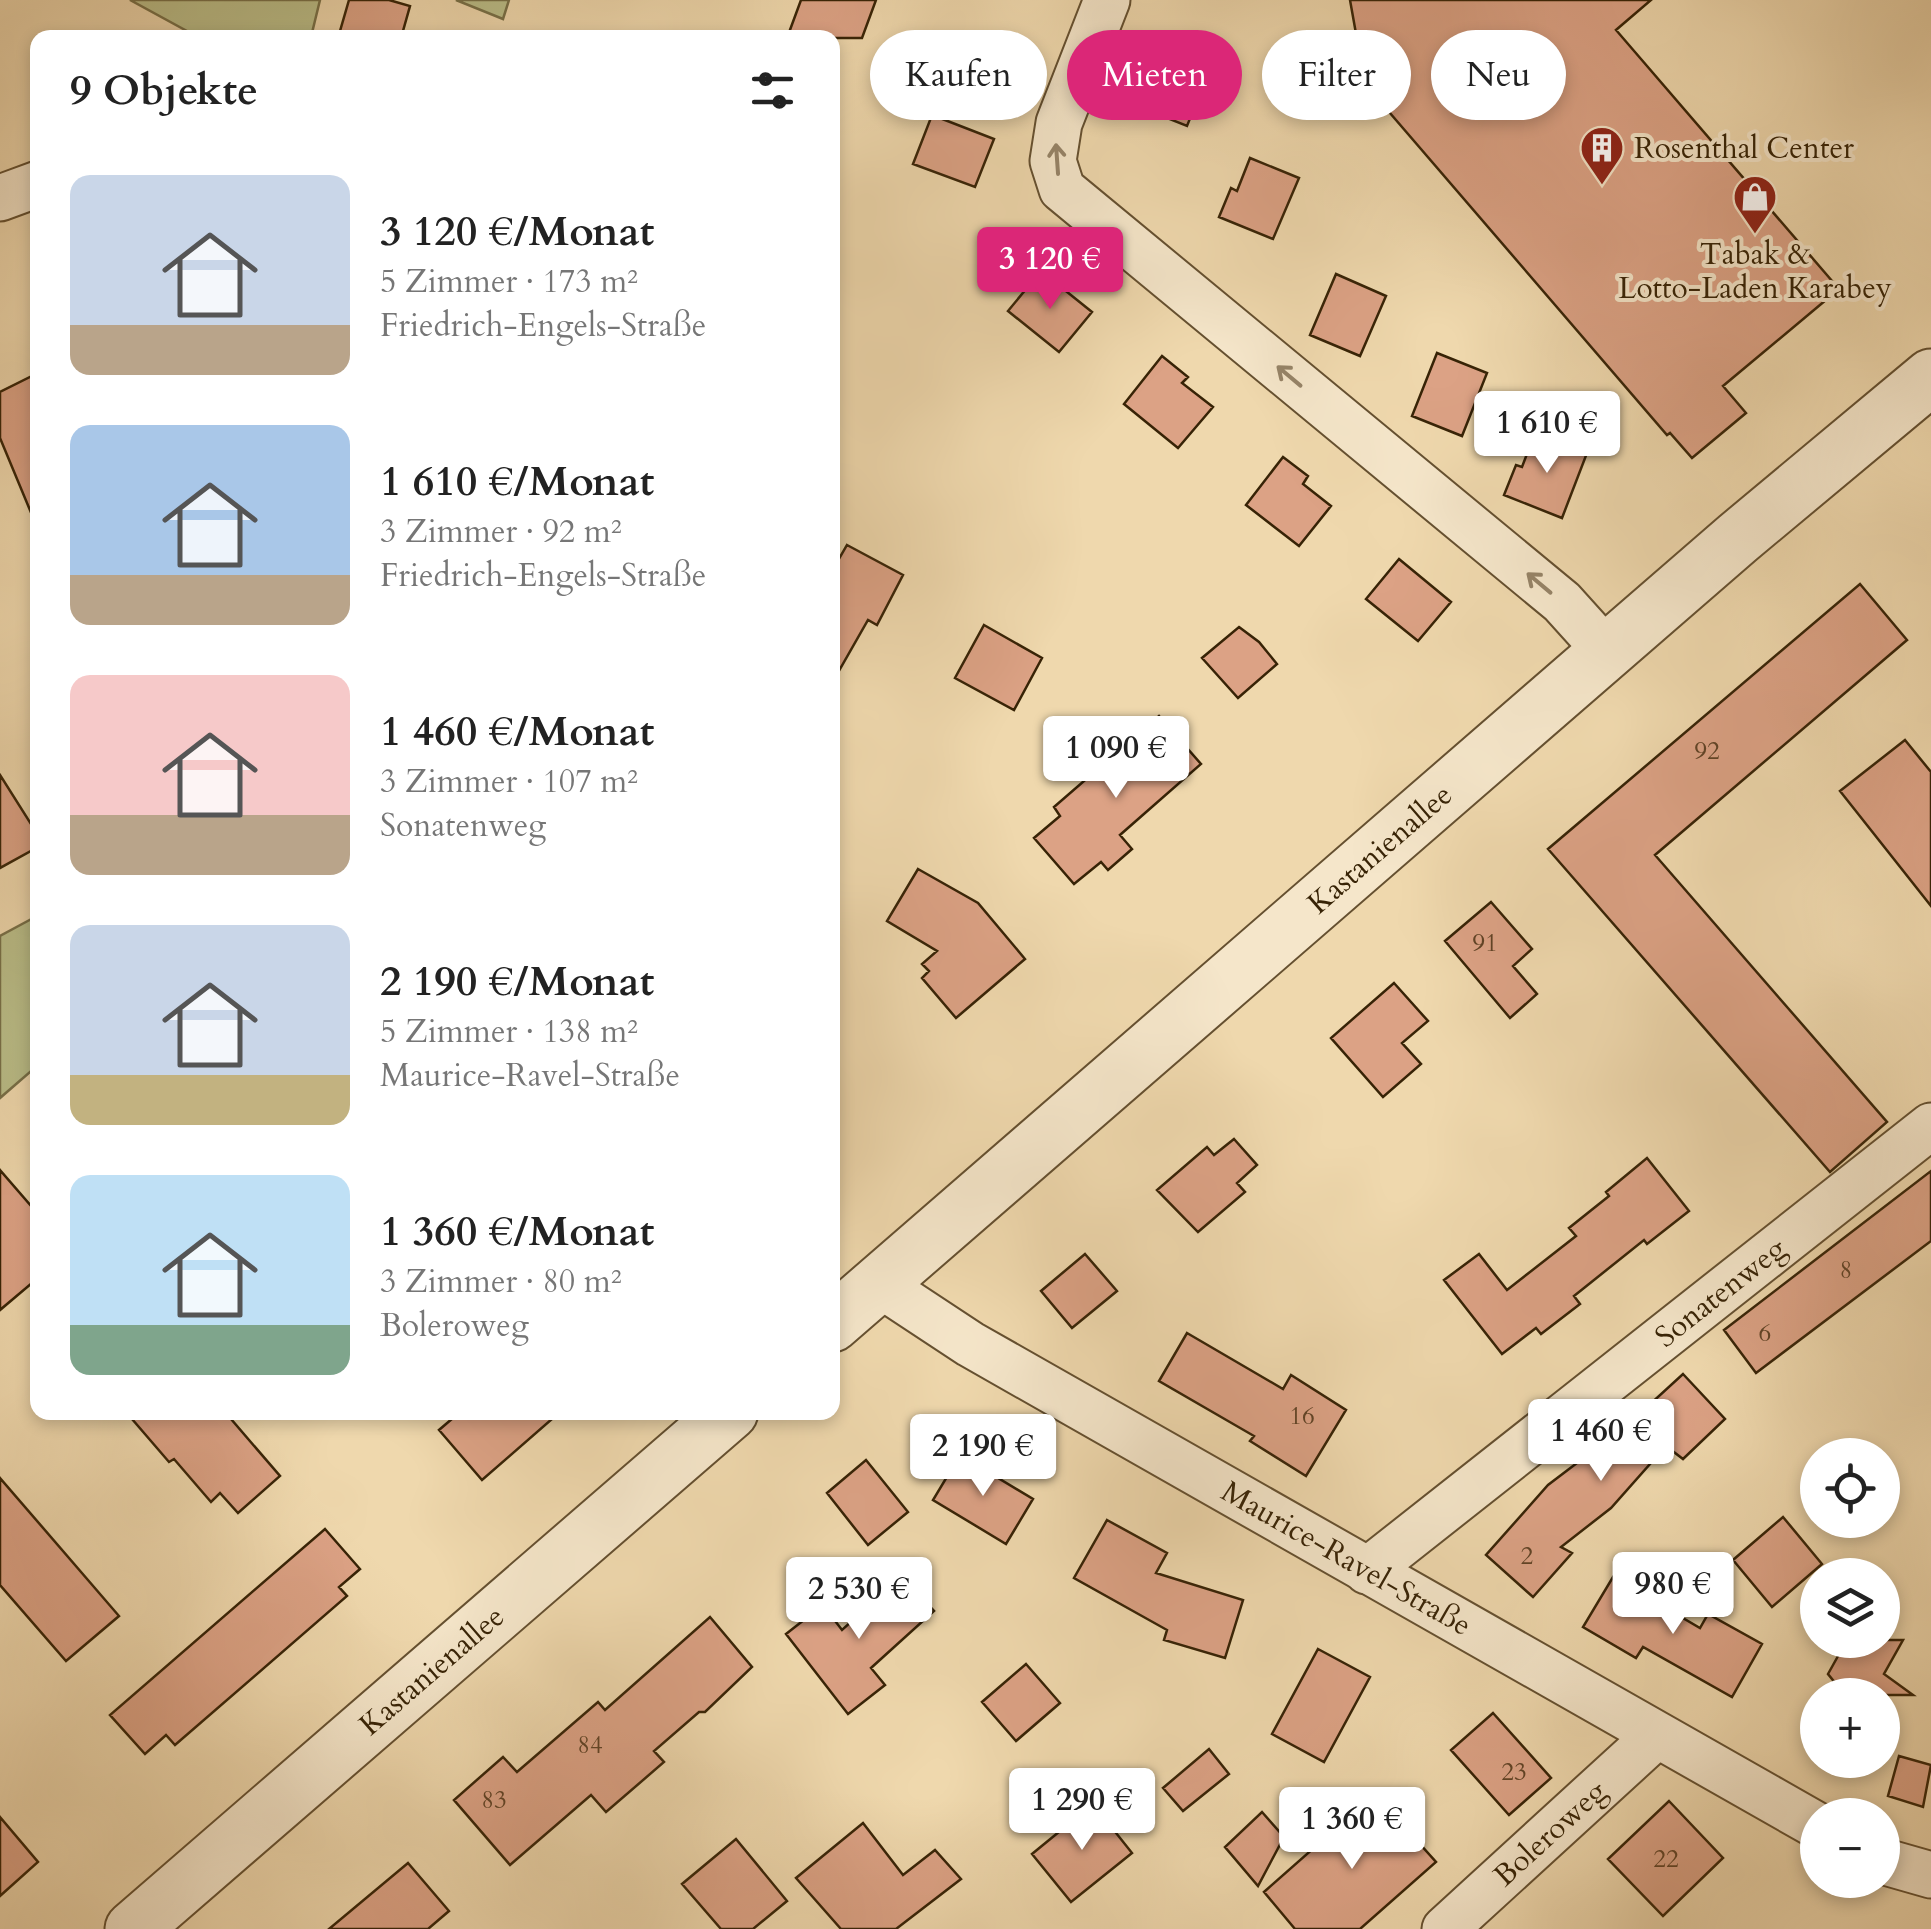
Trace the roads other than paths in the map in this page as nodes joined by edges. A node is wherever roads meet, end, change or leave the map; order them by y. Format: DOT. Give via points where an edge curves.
graph roads {
  1 [pos="1107,0"];
  2 [pos="30,187"];
  3 [pos="0,198"];
  4 [pos="1931,376"];
  5 [pos="1608,653"];
  6 [pos="1931,1126"];
  7 [pos="879,1284"];
  8 [pos="840,1317"];
  9 [pos="721,1420"];
  10 [pos="1367,1571"];
  11 [pos="1656,1736"];
  12 [pos="1800,1816"];
  13 [pos="1900,1866"];
  14 [pos="1931,1874"];
  15 [pos="133,1929"];
  16 [pos="1446,1929"];
  5 -- 1 [label="street, one-way" via="1562,602 1062,188 1053,161 1058,123"];
  2 -- 3 [label="street"];
  4 -- 5 [label="street, Kastanienallee"];
  5 -- 7 [label="street, Kastanienallee"];
  6 -- 10 [label="street, Sonatenweg"];
  7 -- 8 [label="street, Kastanienallee"];
  7 -- 10 [label="street, Maurice-Ravel-Straße" via="970,1344"];
  9 -- 15 [label="street, Kastanienallee"];
  10 -- 11 [label="street, Maurice-Ravel-Straße"];
  11 -- 12 [label="street, Maurice-Ravel-Straße"];
  11 -- 16 [label="street, Boleroweg"];
  13 -- 14 [label="street"];
}
